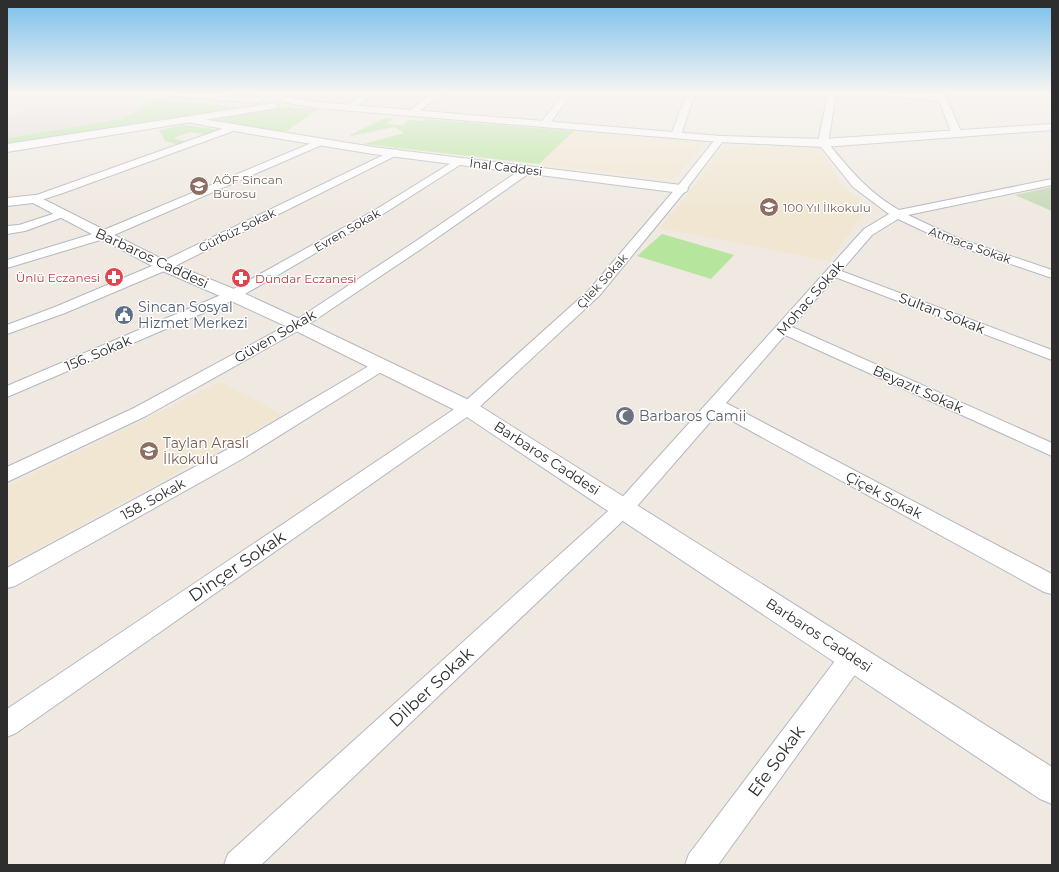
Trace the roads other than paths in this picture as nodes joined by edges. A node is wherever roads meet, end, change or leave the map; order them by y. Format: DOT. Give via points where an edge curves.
graph roads {
  1 [pos="101,134"];
  2 [pos="217,134"];
  3 [pos="269,134"];
  4 [pos="660,134"];
  5 [pos="825,134"];
  6 [pos="957,134"];
  7 [pos="961,134"];
  8 [pos="676,135"];
  9 [pos="720,139"];
  10 [pos="321,142"];
  11 [pos="823,143"];
  12 [pos="7,148"];
  13 [pos="396,152"];
  14 [pos="459,161"];
  15 [pos="527,170"];
  16 [pos="1052,182"];
  17 [pos="681,189"];
  18 [pos="35,199"];
  19 [pos="7,202"];
  20 [pos="62,214"];
  21 [pos="898,214"];
  22 [pos="7,230"];
  23 [pos="103,235"];
  24 [pos="7,264"];
  25 [pos="164,266"];
  26 [pos="833,272"];
  27 [pos="1052,274"];
  28 [pos="233,295"];
  29 [pos="298,326"];
  30 [pos="783,329"];
  31 [pos="7,330"];
  32 [pos="1052,355"];
  33 [pos="380,366"];
  34 [pos="7,392"];
  35 [pos="716,405"];
  36 [pos="468,408"];
  37 [pos="1052,450"];
  38 [pos="7,475"];
  39 [pos="624,508"];
  40 [pos="7,579"];
  41 [pos="1052,585"];
  42 [pos="853,657"];
  43 [pos="7,724"];
  44 [pos="1052,787"];
  45 [pos="239,865"];
  46 [pos="700,865"];
  1 -- 12 [label="main road"];
  2 -- 18 [label="street"];
  3 -- 10 [label="main road, İnal Caddesi"];
  4 -- 8 [label="main road"];
  5 -- 11 [label="street"];
  6 -- 7 [label="main road"];
  6 -- 11 [label="main road"];
  8 -- 9 [label="main road"];
  9 -- 11 [label="main road"];
  9 -- 17 [label="street, Çilek Sokak"];
  10 -- 13 [label="main road, İnal Caddesi"];
  10 -- 23 [label="street"];
  11 -- 21 [label="street, Atmaca Sokak" via="845,172 864,190"];
  13 -- 14 [label="main road, İnal Caddesi"];
  13 -- 25 [label="street, Gürbüz Sokak"];
  14 -- 15 [label="main road, İnal Caddesi"];
  14 -- 28 [label="street, Evren Sokak" via="379,212"];
  15 -- 17 [label="main road, İnal Caddesi"];
  15 -- 29 [label="street, Güven Sokak"];
  16 -- 21 [label="street, Mohac Sokak"];
  17 -- 36 [label="street, Çilek Sokak" via="594,293"];
  18 -- 19 [label="main road"];
  18 -- 20 [label="main road, Barbaros Caddesi"];
  20 -- 22 [label="street"];
  20 -- 23 [label="main road, Barbaros Caddesi"];
  21 -- 26 [label="street, Mohac Sokak" via="868,232"];
  21 -- 27 [label="street, Atmaca Sokak" via="938,235"];
  23 -- 24 [label="street"];
  23 -- 25 [label="main road, Barbaros Caddesi"];
  25 -- 28 [label="main road, Barbaros Caddesi"];
  25 -- 31 [label="street, Gürbüz Sokak"];
  26 -- 30 [label="street, Mohac Sokak"];
  26 -- 32 [label="street, Sultan Sokak"];
  28 -- 29 [label="main road, Barbaros Caddesi"];
  28 -- 34 [label="street, 156. Sokak"];
  29 -- 33 [label="main road, Barbaros Caddesi"];
  29 -- 38 [label="street, Güven Sokak" via="140,412"];
  30 -- 35 [label="street, Mohac Sokak"];
  30 -- 37 [label="street, Beyazıt Sokak"];
  33 -- 36 [label="main road, Barbaros Caddesi"];
  33 -- 40 [label="street, 158. Sokak" via="235,454"];
  35 -- 39 [label="street, Mohac Sokak"];
  35 -- 41 [label="street, Çiçek Sokak"];
  36 -- 39 [label="main road, Barbaros Caddesi"];
  36 -- 43 [label="street, Dinçer Sokak"];
  39 -- 42 [label="main road, Barbaros Caddesi"];
  39 -- 45 [label="street, Dilber Sokak"];
  42 -- 44 [label="main road, Barbaros Caddesi"];
  42 -- 46 [label="street, Efe Sokak"];
}
